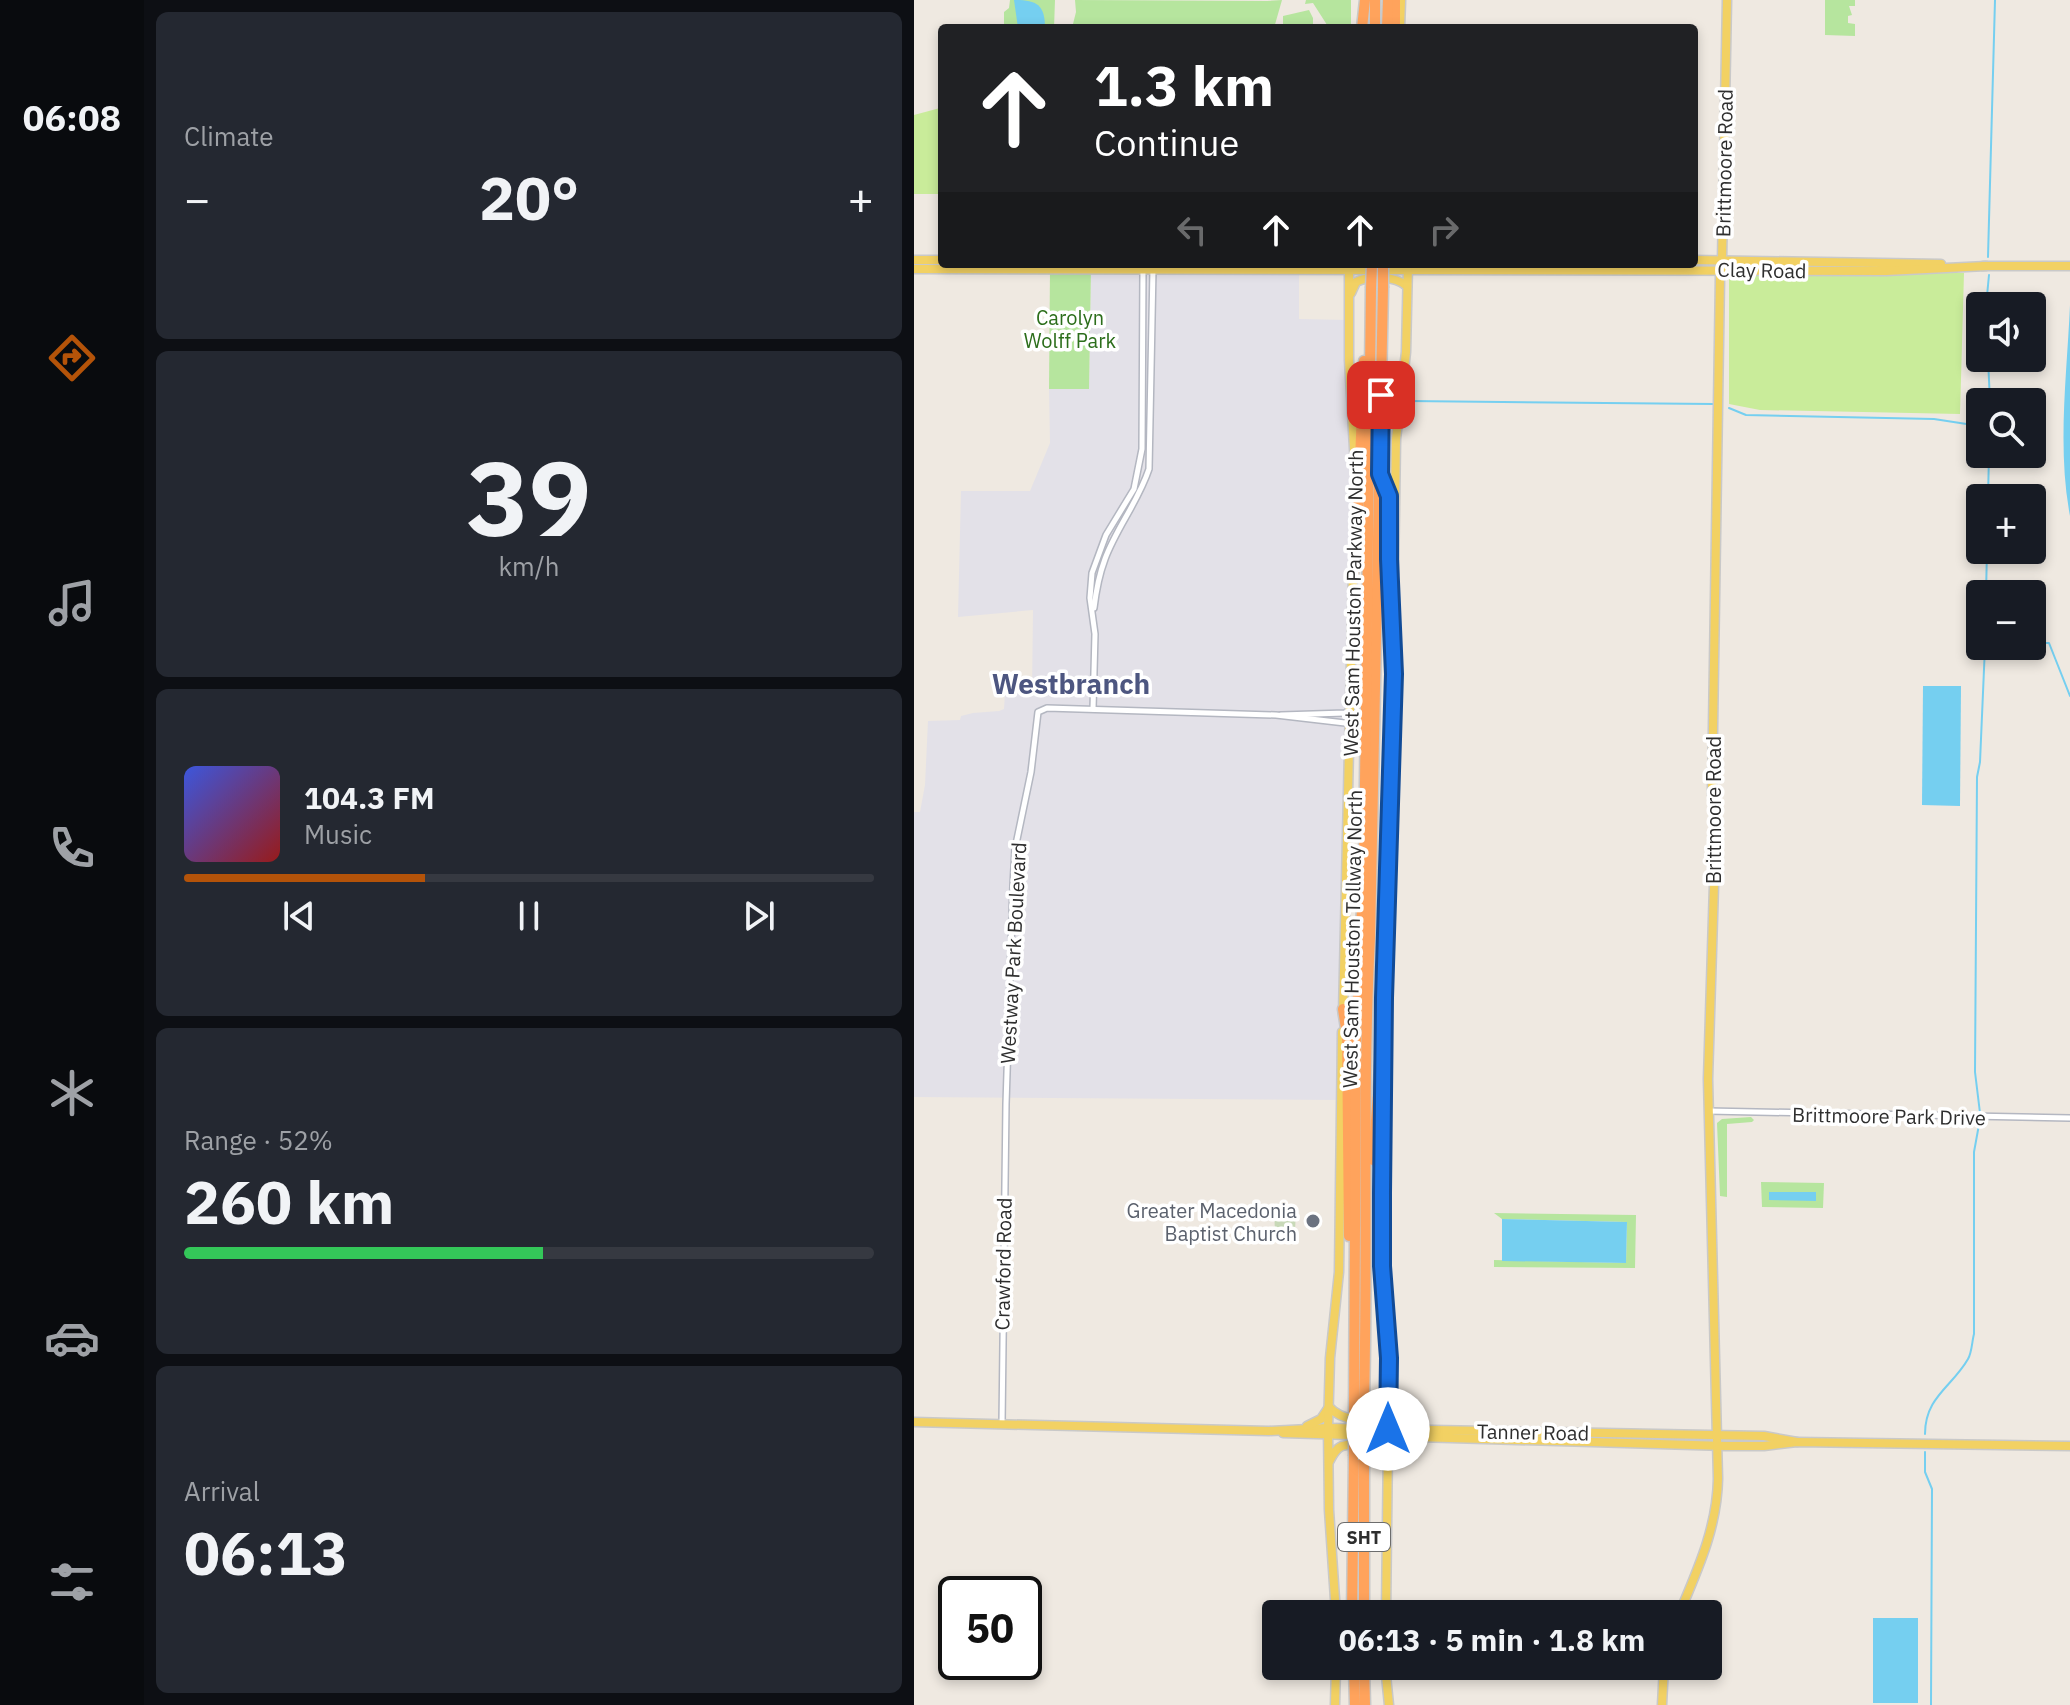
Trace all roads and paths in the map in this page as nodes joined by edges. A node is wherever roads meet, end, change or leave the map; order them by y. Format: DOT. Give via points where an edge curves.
graph roads {
  1 [pos="1362,0"];
  2 [pos="1375,0"];
  3 [pos="1388,0"];
  4 [pos="1398,0"];
  5 [pos="1727,0"];
  6 [pos="1361,24"];
  7 [pos="1375,24"];
  8 [pos="1387,24"];
  9 [pos="1398,24"];
  10 [pos="914,260"];
  11 [pos="938,261"];
  12 [pos="1698,261"];
  13 [pos="928,264"];
  14 [pos="938,264"];
  15 [pos="1698,265"];
  16 [pos="1721,265"];
  17 [pos="2070,266"];
  18 [pos="1148,268"];
  19 [pos="1296,268"];
  20 [pos="1346,268"];
  21 [pos="1349,268"];
  22 [pos="1373,268"];
  23 [pos="1382,268"];
  24 [pos="1408,268"];
  25 [pos="1416,268"];
  26 [pos="1470,268"];
  27 [pos="914,269"];
  28 [pos="1335,271"];
  29 [pos="1438,271"];
  30 [pos="1407,284"];
  31 [pos="1377,288"];
  32 [pos="1349,295"];
  33 [pos="1371,345"];
  34 [pos="1380,474"];
  35 [pos="1353,576"];
  36 [pos="1394,674"];
  37 [pos="1093,709"];
  38 [pos="1351,709"];
  39 [pos="1276,715"];
  40 [pos="1351,727"];
  41 [pos="1343,1009"];
  42 [pos="1384,1014"];
  43 [pos="1006,1104"];
  44 [pos="1708,1111"];
  45 [pos="2070,1118"];
  46 [pos="1367,1188"];
  47 [pos="1355,1300"];
  48 [pos="1388,1404"];
  49 [pos="1329,1406"];
  50 [pos="914,1422"];
  51 [pos="1002,1424"];
  52 [pos="1445,1430"];
  53 [pos="1294,1431"];
  54 [pos="1328,1432"];
  55 [pos="1388,1433"];
  56 [pos="1429,1439"];
  57 [pos="1718,1440"];
  58 [pos="2070,1446"];
  59 [pos="1388,1456"];
  60 [pos="1359,1458"];
  61 [pos="1328,1463"];
  62 [pos="1335,1600"];
  63 [pos="1353,1600"];
  64 [pos="1364,1600"];
  65 [pos="1386,1600"];
  66 [pos="1685,1600"];
  67 [pos="1336,1680"];
  68 [pos="1352,1680"];
  69 [pos="1364,1680"];
  70 [pos="1386,1680"];
  71 [pos="1663,1680"];
  72 [pos="1335,1705"];
  73 [pos="1353,1705"];
  74 [pos="1365,1705"];
  75 [pos="1389,1705"];
  76 [pos="1662,1705"];
  1 -- 6 [label="highway"];
  2 -- 7 [label="highway"];
  3 -- 8 [label="highway"];
  4 -- 9 [label="highway"];
  5 -- 16 [label="main road, Brittmoore Road"];
  10 -- 13 [label="main road, Clay Road"];
  11 -- 13 [label="main road, Clay Road"];
  12 -- 16 [label="main road, Clay Road"];
  13 -- 14 [label="main road, Clay Road"];
  13 -- 27 [label="main road, Clay Road"];
  15 -- 16 [label="main road, Clay Road"];
  16 -- 17 [label="main road, Clay Road" via="1888,261"];
  16 -- 44 [label="main road, Brittmoore Road"];
  18 -- 37 [label="street" via="1149,469 1098,579"];
  19 -- 28 [label="main road, Clay Road"];
  20 -- 28 [label="main road, Clay Road"];
  21 -- 32 [label="main road, West Sam Houston Parkway North"];
  22 -- 31 [label="highway, West Sam Houston Tollway North / SHT, bridge"];
  23 -- 31 [label="highway, West Sam Houston Tollway North / SHT, bridge"];
  24 -- 30 [label="main road, West Sam Houston Parkway North"];
  25 -- 29 [label="main road, Clay Road"];
  26 -- 29 [label="main road, Clay Road"];
  28 -- 32 [label="main road"];
  29 -- 30 [label="main road"];
  30 -- 32 [label="main road" via="1360,279"];
  30 -- 36 [label="main road, West Sam Houston Parkway North" via="1396,439"];
  31 -- 33 [label="highway, West Sam Houston Tollway North / SHT"];
  31 -- 34 [label="highway, West Sam Houston Tollway North / SHT"];
  32 -- 35 [label="main road, West Sam Houston Parkway North" via="1355,435"];
  33 -- 35 [label="highway" via="1365,352 1362,390"];
  33 -- 47 [label="highway, West Sam Houston Tollway North / SHT"];
  34 -- 36 [label="highway" via="1389,496"];
  34 -- 46 [label="highway, West Sam Houston Tollway North / SHT" via="1365,1034"];
  35 -- 38 [label="main road, West Sam Houston Parkway North"];
  36 -- 42 [label="main road, West Sam Houston Parkway North"];
  37 -- 39 [label="street"];
  37 -- 43 [label="street, Westway Park Boulevard" via="1038,712 1015,849"];
  38 -- 39 [label="street"];
  38 -- 40 [label="main road, West Sam Houston Parkway North"];
  39 -- 40 [label="street"];
  40 -- 41 [label="main road, West Sam Houston Parkway North"];
  41 -- 47 [label="highway" via="1350,1292"];
  41 -- 49 [label="main road, West Sam Houston Parkway North" via="1339,1272"];
  42 -- 46 [label="highway"];
  42 -- 48 [label="main road, West Sam Houston Parkway North" via="1382,1266"];
  43 -- 51 [label="street, Crawford Road"];
  44 -- 45 [label="street, Brittmoore Park Drive"];
  44 -- 57 [label="main road, Brittmoore Road"];
  46 -- 60 [label="highway, West Sam Houston Tollway North / SHT, bridge"];
  47 -- 60 [label="highway, West Sam Houston Tollway North / SHT, bridge"];
  48 -- 49 [label="main road" via="1375,1419 1343,1418"];
  48 -- 52 [label="main road" via="1399,1424"];
  48 -- 55 [label="main road, West Sam Houston Parkway North"];
  49 -- 53 [label="main road" via="1318,1422"];
  49 -- 54 [label="main road, West Sam Houston Parkway North"];
  50 -- 51 [label="main road, Tanner Road"];
  51 -- 53 [label="main road, Tanner Road"];
  52 -- 55 [label="main road, Tanner Road"];
  52 -- 57 [label="main road, Tanner Road"];
  53 -- 54 [label="main road, Tanner Road"];
  53 -- 61 [label="main road" via="1324,1445"];
  54 -- 55 [label="main road, Tanner Road"];
  54 -- 61 [label="main road, West Sam Houston Parkway North"];
  55 -- 56 [label="main road, Tanner Road"];
  55 -- 59 [label="main road, West Sam Houston Parkway North"];
  56 -- 57 [label="main road, Tanner Road"];
  56 -- 59 [label="main road" via="1405,1441"];
  57 -- 58 [label="main road, Tanner Road" via="1781,1437 1797,1442"];
  57 -- 66 [label="main road, Brittmoore Road" via="1715,1519"];
  59 -- 61 [label="main road" via="1375,1446 1343,1446"];
  59 -- 65 [label="main road, West Sam Houston Parkway North"];
  60 -- 63 [label="highway, West Sam Houston Tollway North / SHT"];
  60 -- 64 [label="highway, West Sam Houston Tollway North / SHT"];
  61 -- 62 [label="main road, West Sam Houston Parkway North"];
  67 -- 72 [label="main road"];
  68 -- 73 [label="highway"];
  69 -- 74 [label="highway"];
  70 -- 75 [label="main road"];
  71 -- 76 [label="main road"];
}
